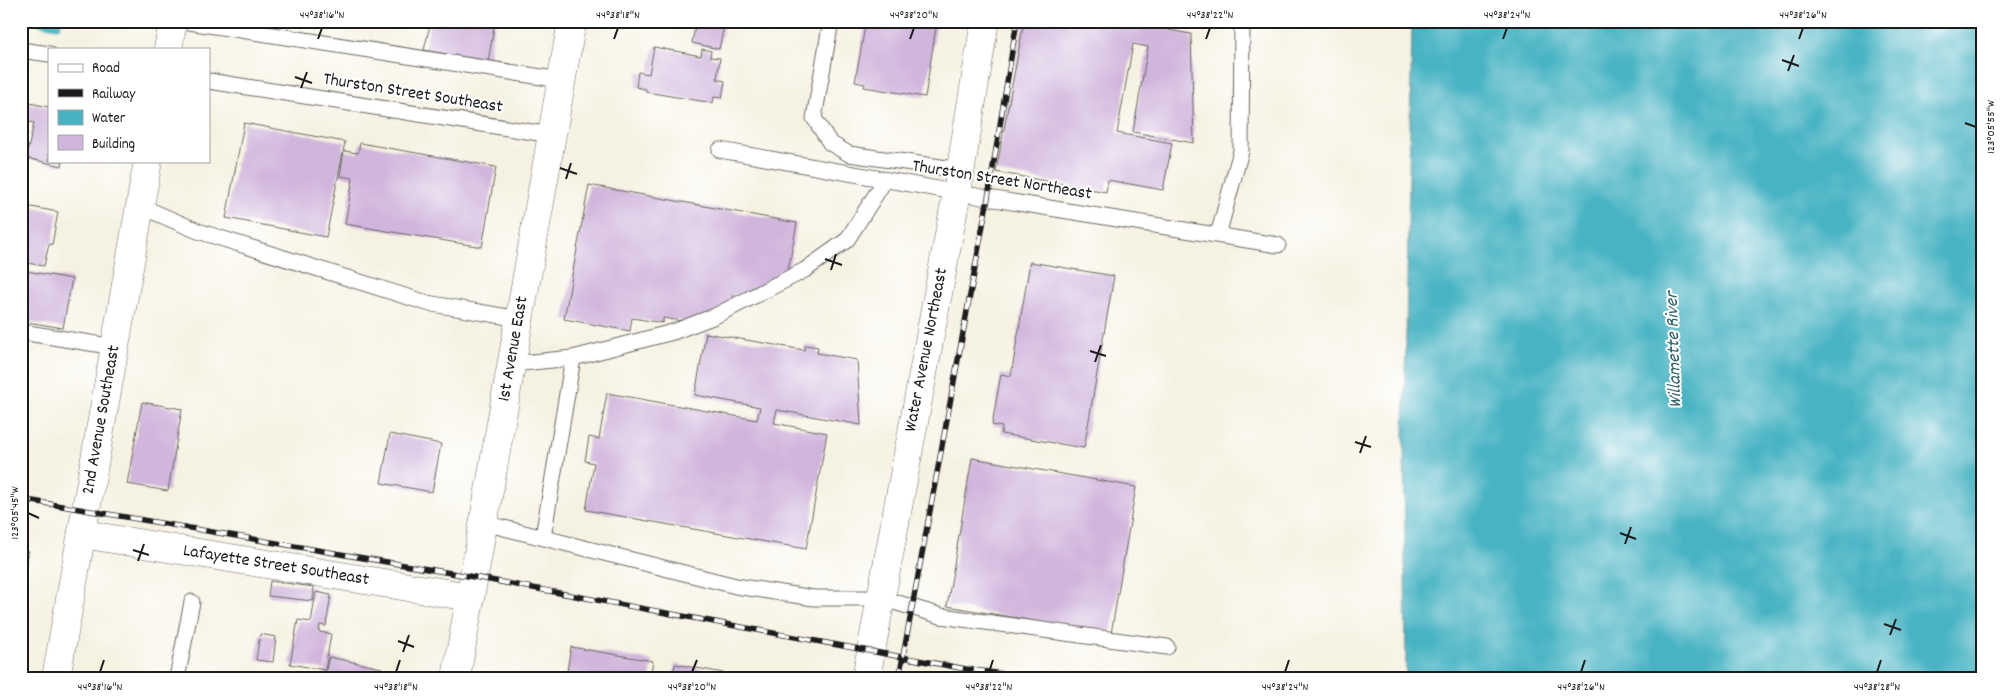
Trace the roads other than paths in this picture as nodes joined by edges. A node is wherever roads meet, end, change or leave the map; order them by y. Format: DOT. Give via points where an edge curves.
graph roads {
  1 [pos="173,21"];
  2 [pos="183,21"];
  3 [pos="572,21"];
  4 [pos="831,21"];
  5 [pos="985,21"];
  6 [pos="1242,21"];
  7 [pos="168,48"];
  8 [pos="21,50"];
  9 [pos="48,54"];
  10 [pos="561,80"];
  11 [pos="210,81"];
  12 [pos="551,136"];
  13 [pos="720,150"];
  14 [pos="148,162"];
  15 [pos="885,180"];
  16 [pos="959,181"];
  17 [pos="140,206"];
  18 [pos="1218,235"];
  19 [pos="1278,245"];
  20 [pos="519,318"];
  21 [pos="21,332"];
  22 [pos="115,347"];
  23 [pos="573,358"];
  24 [pos="511,364"];
  25 [pos="484,522"];
  26 [pos="82,534"];
  27 [pos="543,537"];
  28 [pos="470,597"];
  29 [pos="881,598"];
  30 [pos="192,602"];
  31 [pos="1167,647"];
  32 [pos="56,678"];
  33 [pos="177,678"];
  34 [pos="456,678"];
  35 [pos="866,678"];
  1 -- 7 [label="main road"];
  2 -- 10 [label="lane, Thurston Street Southeast"];
  3 -- 10 [label="main road, 1st Avenue East"];
  4 -- 16 [label="lane" via="814,118 830,143 849,154"];
  5 -- 16 [label="main road, Water Avenue Northeast"];
  6 -- 18 [label="lane" via="1241,151"];
  8 -- 9 [label="lane"];
  10 -- 12 [label="main road, 1st Avenue East"];
  11 -- 12 [label="lane, Thurston Street Southeast"];
  12 -- 20 [label="main road, 1st Avenue East"];
  13 -- 15 [label="lane, Thurston Street Northeast"];
  14 -- 17 [label="main road, 2nd Avenue Southeast"];
  15 -- 16 [label="lane, Thurston Street Northeast"];
  15 -- 23 [label="lane" via="848,240 805,270 715,316 673,332"];
  16 -- 18 [label="lane, Thurston Street Northeast"];
  16 -- 29 [label="main road, Water Avenue Northeast"];
  17 -- 20 [label="lane" via="198,232 427,304"];
  17 -- 22 [label="main road, 2nd Avenue Southeast"];
  18 -- 19 [label="lane, Thurston Street Northeast"];
  20 -- 24 [label="main road, 1st Avenue East"];
  21 -- 22 [label="lane"];
  22 -- 26 [label="main road, 2nd Avenue Southeast"];
  23 -- 24 [label="lane"];
  23 -- 27 [label="lane"];
  24 -- 25 [label="main road, 1st Avenue East"];
  25 -- 27 [label="lane"];
  25 -- 28 [label="main road, 1st Avenue East"];
  26 -- 28 [label="main road, Lafayette Street Southeast"];
  26 -- 32 [label="main road, 2nd Avenue Southeast"];
  27 -- 29 [label="lane" via="736,586 814,598"];
  28 -- 34 [label="main road, 1st Avenue East"];
  29 -- 31 [label="lane" via="941,616"];
  29 -- 35 [label="main road, Water Avenue Northeast"];
  30 -- 33 [label="lane"];
}
